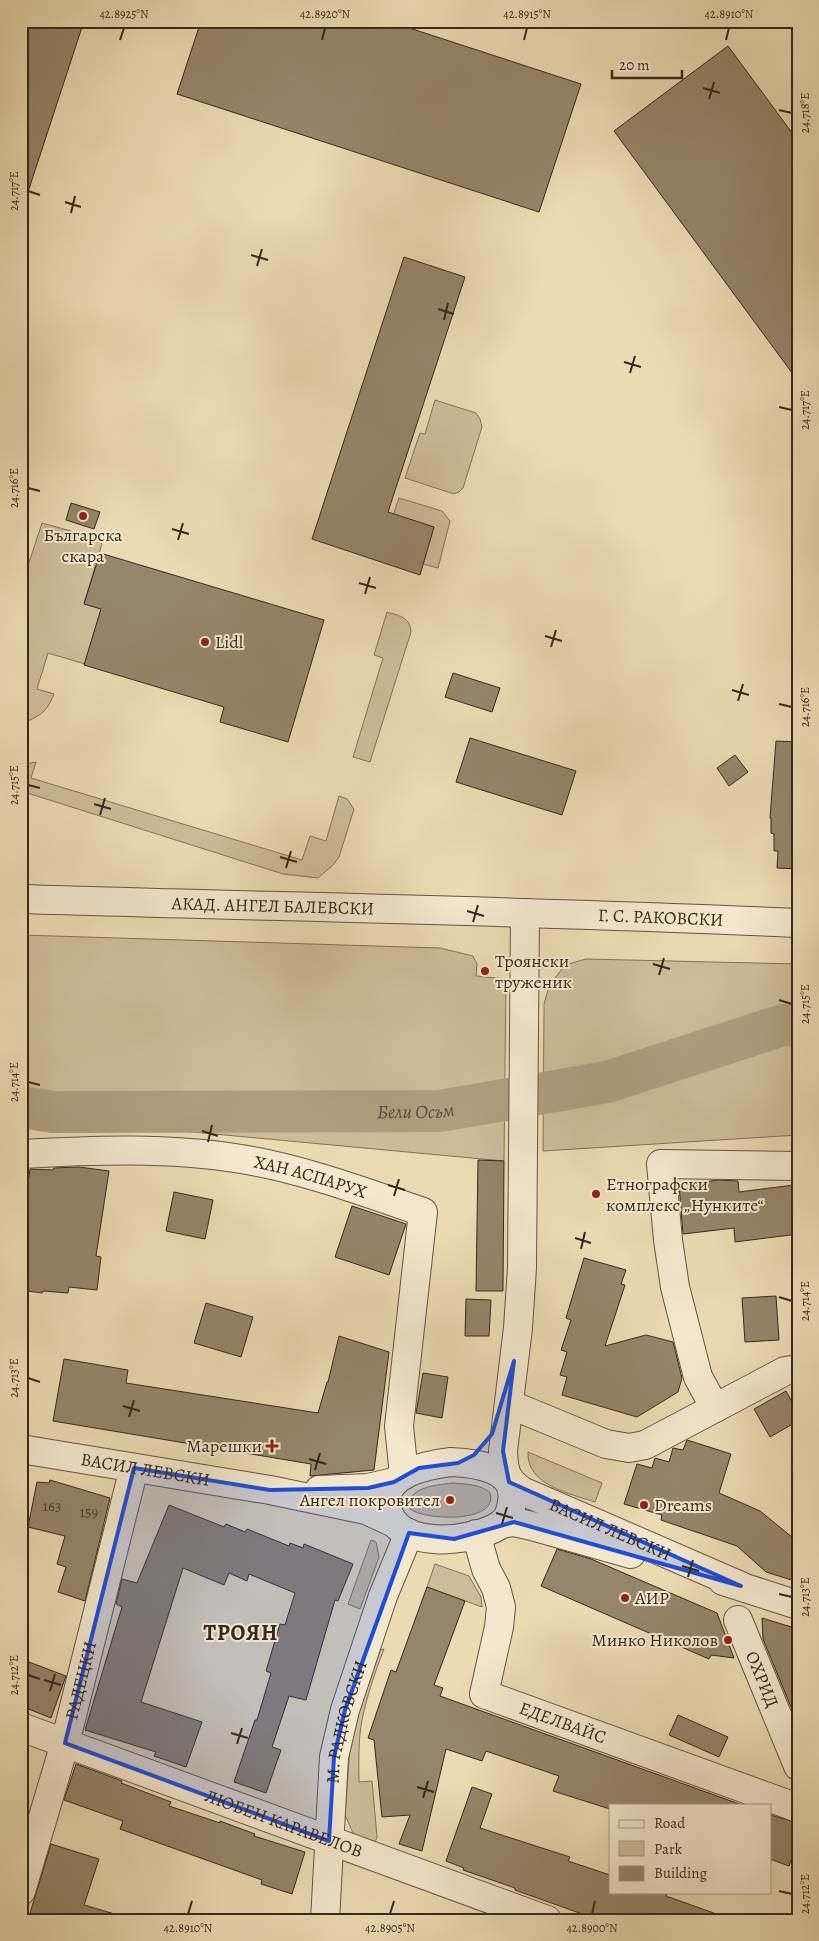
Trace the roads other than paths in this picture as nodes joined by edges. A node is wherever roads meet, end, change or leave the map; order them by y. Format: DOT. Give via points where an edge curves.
graph roads {
  1 [pos="21,899"];
  2 [pos="524,913"];
  3 [pos="798,923"];
  4 [pos="21,1154"];
  5 [pos="798,1166"];
  6 [pos="514,1361"];
  7 [pos="798,1369"];
  8 [pos="509,1404"];
  9 [pos="715,1408"];
  10 [pos="21,1449"];
  11 [pos="458,1463"];
  12 [pos="134,1468"];
  13 [pos="399,1478"];
  14 [pos="509,1482"];
  15 [pos="270,1490"];
  16 [pos="501,1524"];
  17 [pos="400,1528"];
  18 [pos="476,1534"];
  19 [pos="741,1586"];
  20 [pos="798,1605"];
  21 [pos="738,1620"];
  22 [pos="21,1727"];
  23 [pos="64,1743"];
  24 [pos="798,1766"];
  25 [pos="798,1808"];
  26 [pos="329,1840"];
  27 [pos="21,1890"];
  28 [pos="324,1920"];
  29 [pos="546,1920"];
  1 -- 2 [label="street, АКАД. АНГЕЛ БАЛЕВСКИ"];
  2 -- 3 [label="street, Г. С. РАКОВСКИ"];
  2 -- 6 [label="street" via="522,1268"];
  4 -- 13 [label="street, ХАН АСПАРУХ" via="156,1151 240,1159 339,1183 423,1212 399,1426"];
  5 -- 9 [label="street" via="661,1164 675,1287 698,1377"];
  6 -- 8 [label="street"];
  6 -- 11 [label="street" via="492,1434 474,1455"];
  7 -- 9 [label="street" via="785,1371"];
  8 -- 9 [label="street" via="606,1444 629,1448 645,1445"];
  8 -- 14 [label="street" via="503,1451"];
  10 -- 12 [label="street, ВАСИЛ ЛЕВСКИ"];
  11 -- 13 [label="street" via="419,1468"];
  11 -- 14 [label="street" via="482,1466 498,1472"];
  12 -- 15 [label="street, ВАСИЛ ЛЕВСКИ"];
  12 -- 23 [label="street, РАДЕЦКИ"];
  13 -- 15 [label="street, ВАСИЛ ЛЕВСКИ" via="368,1488"];
  13 -- 17 [label="street" via="388,1493 387,1506"];
  14 -- 16 [label="street" via="513,1496 511,1511"];
  14 -- 19 [label="street, ВАСИЛ ЛЕВСКИ" via="522,1491"];
  15 -- 17 [label="street, ВАСИЛ ЛЕВСКИ" via="366,1510"];
  16 -- 18 [label="street"];
  16 -- 19 [label="street, ВАСИЛ ЛЕВСКИ" via="514,1522 532,1526"];
  17 -- 18 [label="street" via="422,1537 438,1539"];
  17 -- 26 [label="street, М. РАДКОВСКИ" via="334,1757"];
  18 -- 25 [label="street, ЕДЕЛВАЙС" via="501,1607 484,1694"];
  19 -- 20 [label="street, ВАСИЛ ЛЕВСКИ"];
  21 -- 24 [label="street, ОХРИД"];
  22 -- 23 [label="street, ЛЮБЕН КАРАВЕЛОВ"];
  23 -- 26 [label="street, ЛЮБЕН КАРАВЕЛОВ"];
  23 -- 27 [label="street, РАДЕЦКИ"];
  26 -- 28 [label="street, М. РАДКОВСКИ"];
  26 -- 29 [label="street, ЛЮБЕН КАРАВЕЛОВ"];
}
